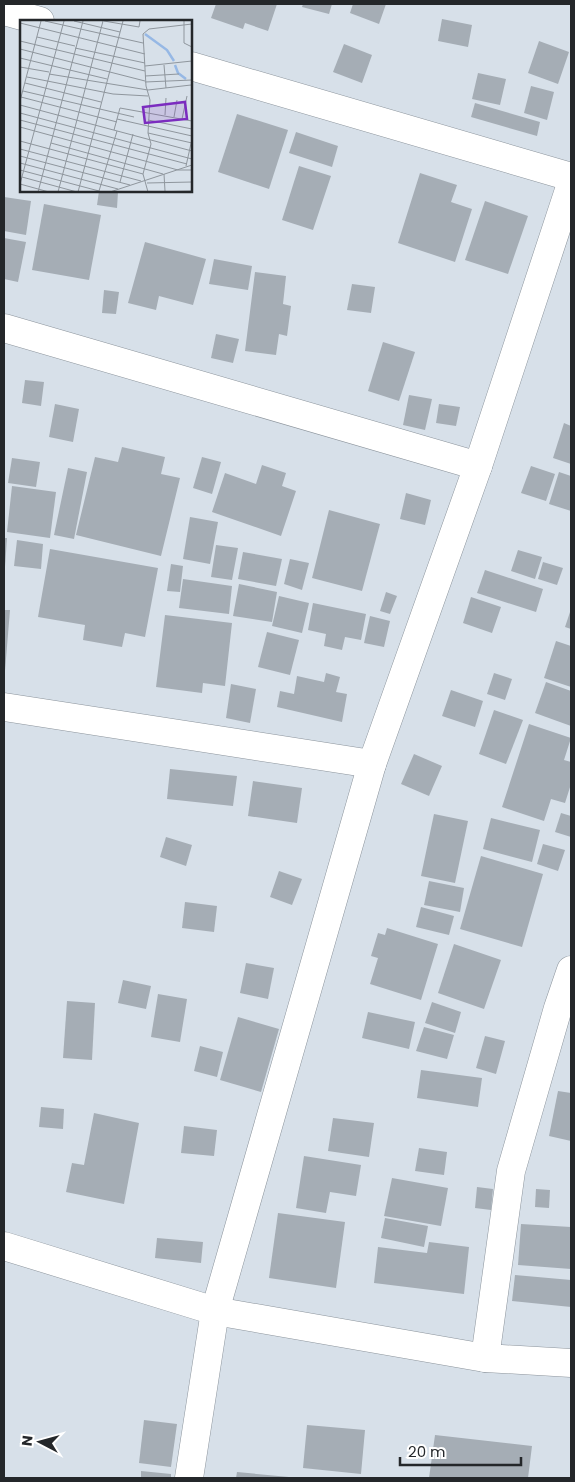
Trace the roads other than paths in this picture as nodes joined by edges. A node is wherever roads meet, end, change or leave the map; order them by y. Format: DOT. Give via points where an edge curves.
graph roads {
  1 [pos="4,11"];
  2 [pos="36,20"];
  3 [pos="192,66"];
  4 [pos="571,177"];
  5 [pos="571,184"];
  6 [pos="4,328"];
  7 [pos="478,466"];
  8 [pos="4,707"];
  9 [pos="372,764"];
  10 [pos="571,970"];
  11 [pos="4,1246"];
  12 [pos="215,1311"];
  13 [pos="485,1358"];
  14 [pos="571,1363"];
  15 [pos="189,1478"];
  1 -- 2 [label="street"];
  3 -- 4 [label="street"];
  5 -- 7 [label="street"];
  6 -- 7 [label="street"];
  7 -- 9 [label="street"];
  8 -- 9 [label="street"];
  9 -- 12 [label="street"];
  10 -- 13 [label="street" via="511,1171"];
  11 -- 12 [label="street"];
  12 -- 13 [label="street"];
  12 -- 15 [label="street"];
  13 -- 14 [label="street"];
}
